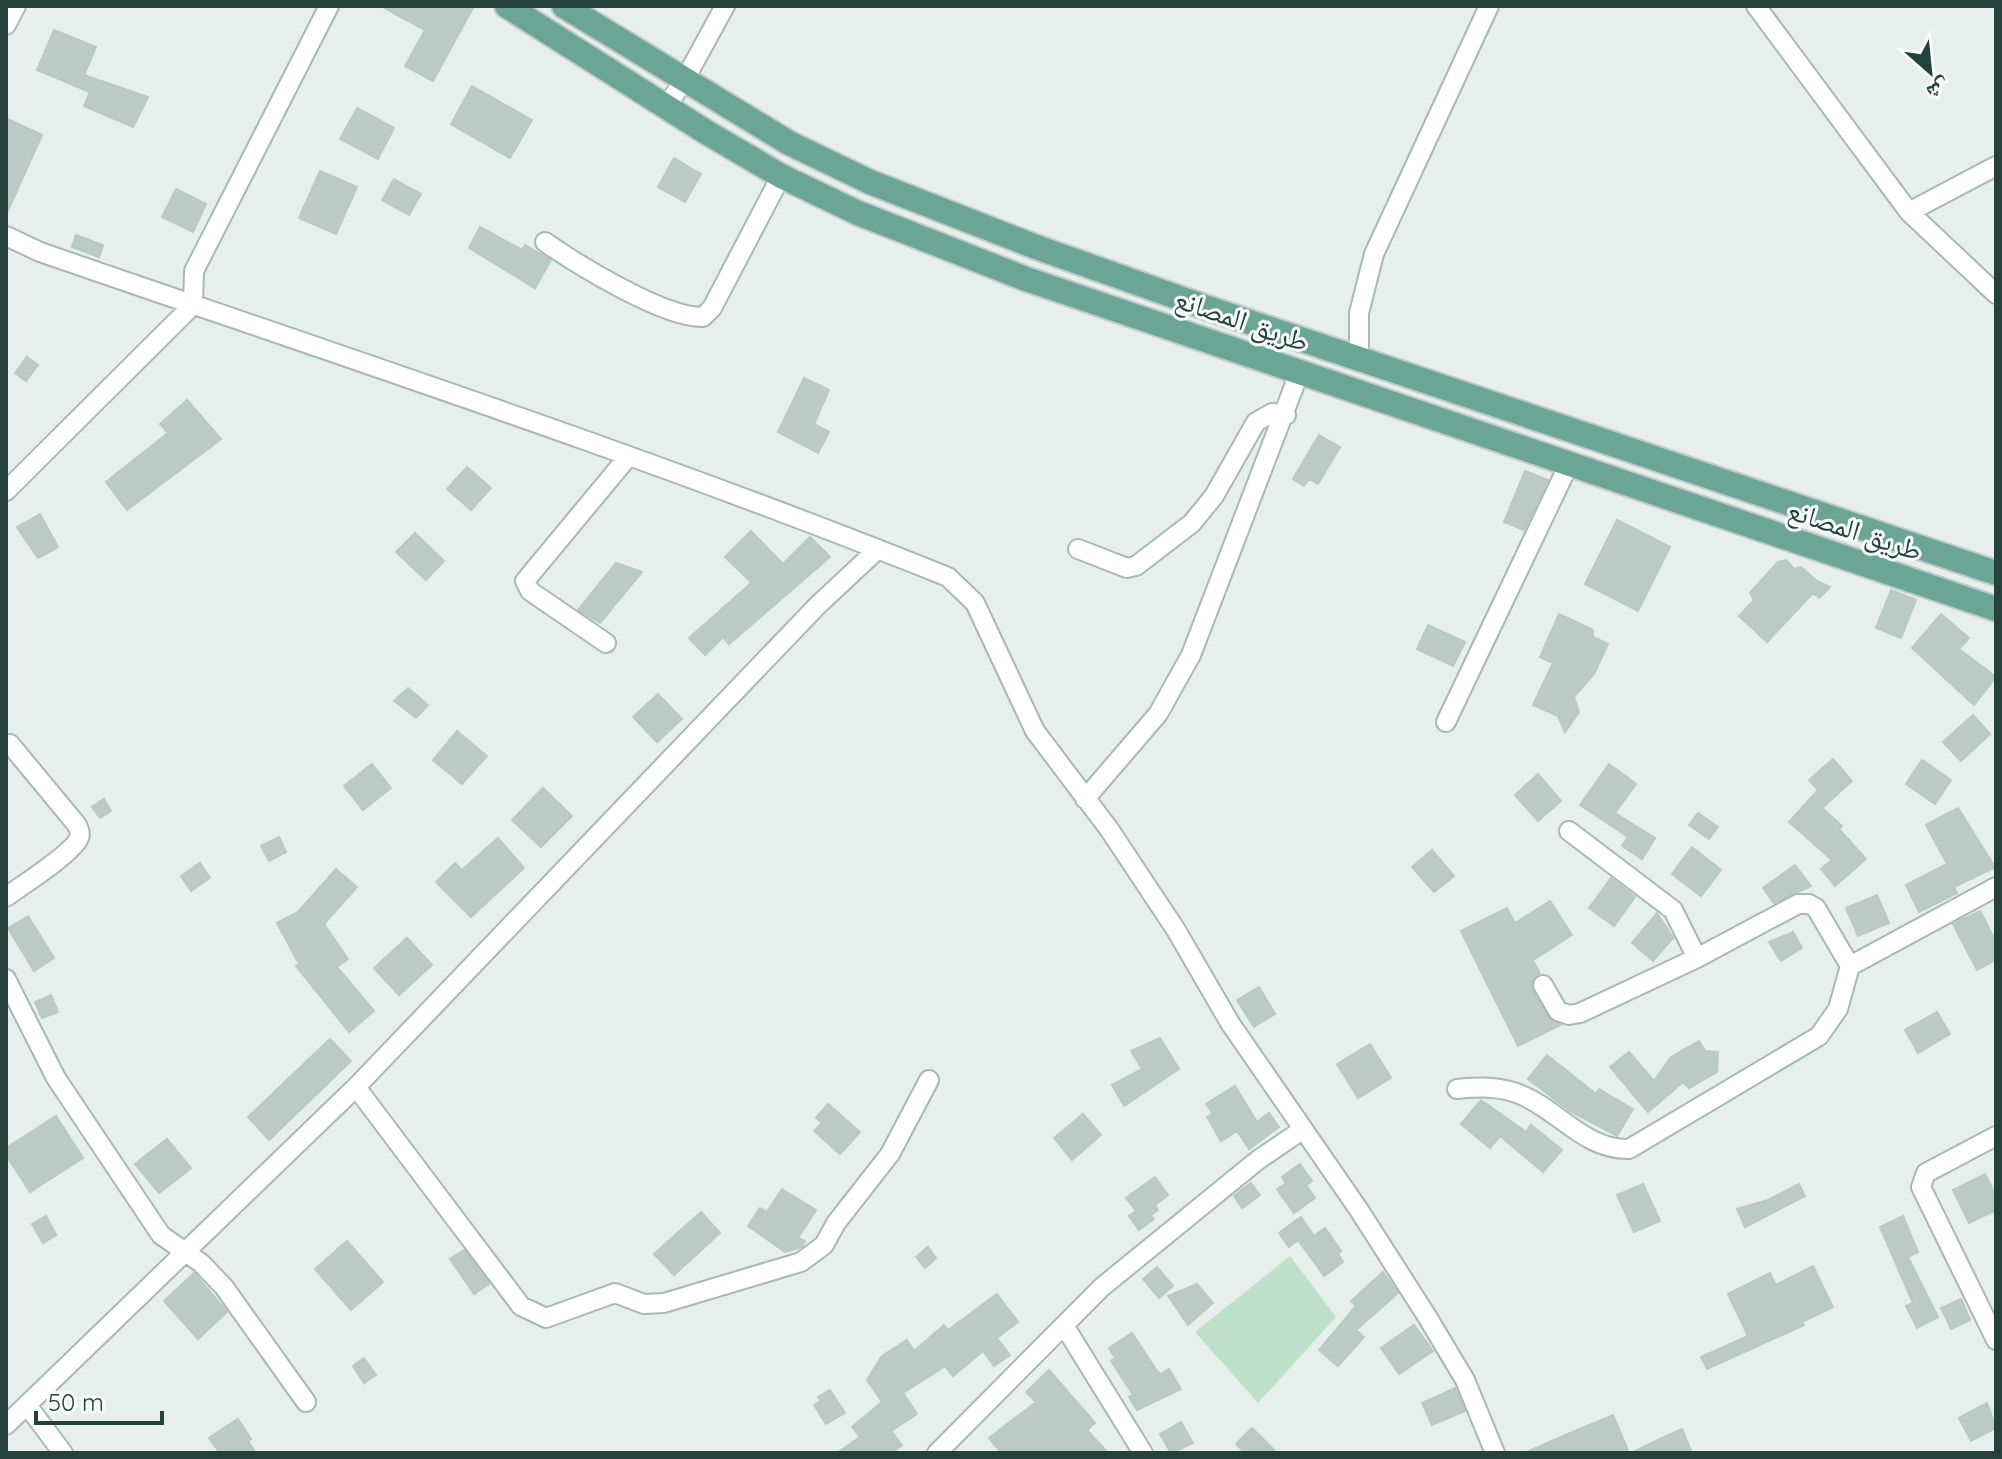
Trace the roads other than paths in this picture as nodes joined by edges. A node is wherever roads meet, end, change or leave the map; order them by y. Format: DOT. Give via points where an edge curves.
graph roads {
  1 [pos="16,6"];
  2 [pos="329,6"];
  3 [pos="507,6"];
  4 [pos="564,6"];
  5 [pos="725,6"];
  6 [pos="1489,6"];
  7 [pos="1756,6"];
  8 [pos="6,25"];
  9 [pos="684,81"];
  10 [pos="665,108"];
  11 [pos="1996,166"];
  12 [pos="781,176"];
  13 [pos="1909,212"];
  14 [pos="6,236"];
  15 [pos="545,242"];
  16 [pos="1996,294"];
  17 [pos="193,305"];
  18 [pos="1359,359"];
  19 [pos="1300,371"];
  20 [pos="1286,415"];
  21 [pos="627,458"];
  22 [pos="1568,466"];
  23 [pos="6,491"];
  24 [pos="878,549"];
  25 [pos="1078,549"];
  26 [pos="1996,573"];
  27 [pos="1996,609"];
  28 [pos="606,643"];
  29 [pos="1446,722"];
  30 [pos="10,744"];
  31 [pos="1085,799"];
  32 [pos="1569,831"];
  33 [pos="1996,887"];
  34 [pos="6,897"];
  35 [pos="1697,958"];
  36 [pos="1850,966"];
  37 [pos="6,979"];
  38 [pos="1543,985"];
  39 [pos="929,1080"];
  40 [pos="356,1087"];
  41 [pos="1457,1089"];
  42 [pos="1302,1130"];
  43 [pos="1996,1136"];
  44 [pos="186,1252"];
  45 [pos="1065,1327"];
  46 [pos="1996,1340"];
  47 [pos="306,1402"];
  48 [pos="27,1405"];
  49 [pos="6,1425"];
  50 [pos="63,1453"];
  51 [pos="937,1453"];
  52 [pos="1143,1453"];
  53 [pos="1495,1453"];
  1 -- 8 [label="street"];
  2 -- 17 [label="street" via="194,271"];
  3 -- 10 [label="main road, طريق المصانع"];
  4 -- 9 [label="main road, طريق المصانع"];
  5 -- 9 [label="street"];
  6 -- 18 [label="street" via="1374,254 1359,313"];
  7 -- 13 [label="street"];
  9 -- 10 [label="street"];
  9 -- 18 [label="main road, طريق المصانع" via="789,143 870,182 1036,247"];
  10 -- 12 [label="main road, طريق المصانع"];
  11 -- 13 [label="street"];
  12 -- 15 [label="street" via="703,317 643,298"];
  12 -- 19 [label="main road, طريق المصانع" via="858,213 1026,279"];
  13 -- 16 [label="street"];
  14 -- 17 [label="street"];
  17 -- 21 [label="street"];
  17 -- 23 [label="street"];
  18 -- 26 [label="main road, طريق المصانع"];
  19 -- 20 [label="street"];
  19 -- 22 [label="main road, طريق المصانع"];
  20 -- 25 [label="street" via="1272,413 1256,422 1214,496 1192,523 1136,566 1127,568"];
  20 -- 31 [label="street" via="1191,655 1158,714"];
  21 -- 24 [label="street"];
  21 -- 28 [label="street" via="525,581 530,591"];
  22 -- 27 [label="main road, طريق المصانع"];
  22 -- 29 [label="street"];
  24 -- 31 [label="street" via="948,577 975,603 1021,708"];
  24 -- 40 [label="street" via="786,638"];
  30 -- 34 [label="street" via="80,833 69,849"];
  31 -- 42 [label="street" via="1176,930"];
  32 -- 35 [label="street" via="1673,910"];
  33 -- 36 [label="street"];
  35 -- 36 [label="street" via="1798,904 1809,904"];
  35 -- 38 [label="street" via="1569,1015 1558,1011"];
  36 -- 41 [label="street" via="1838,1009 1819,1036 1629,1149 1597,1144 1517,1093"];
  37 -- 44 [label="street" via="56,1078 161,1235"];
  39 -- 40 [label="street" via="890,1154 824,1245 801,1262 664,1303 644,1304 615,1293 546,1318 521,1306"];
  40 -- 44 [label="street"];
  42 -- 45 [label="street" via="1102,1287"];
  42 -- 53 [label="street" via="1359,1210 1465,1380"];
  43 -- 46 [label="street" via="1926,1173 1921,1187"];
  44 -- 47 [label="street" via="224,1287"];
  44 -- 48 [label="street"];
  45 -- 51 [label="street"];
  45 -- 52 [label="street"];
  48 -- 49 [label="street"];
  48 -- 50 [label="street"];
}
